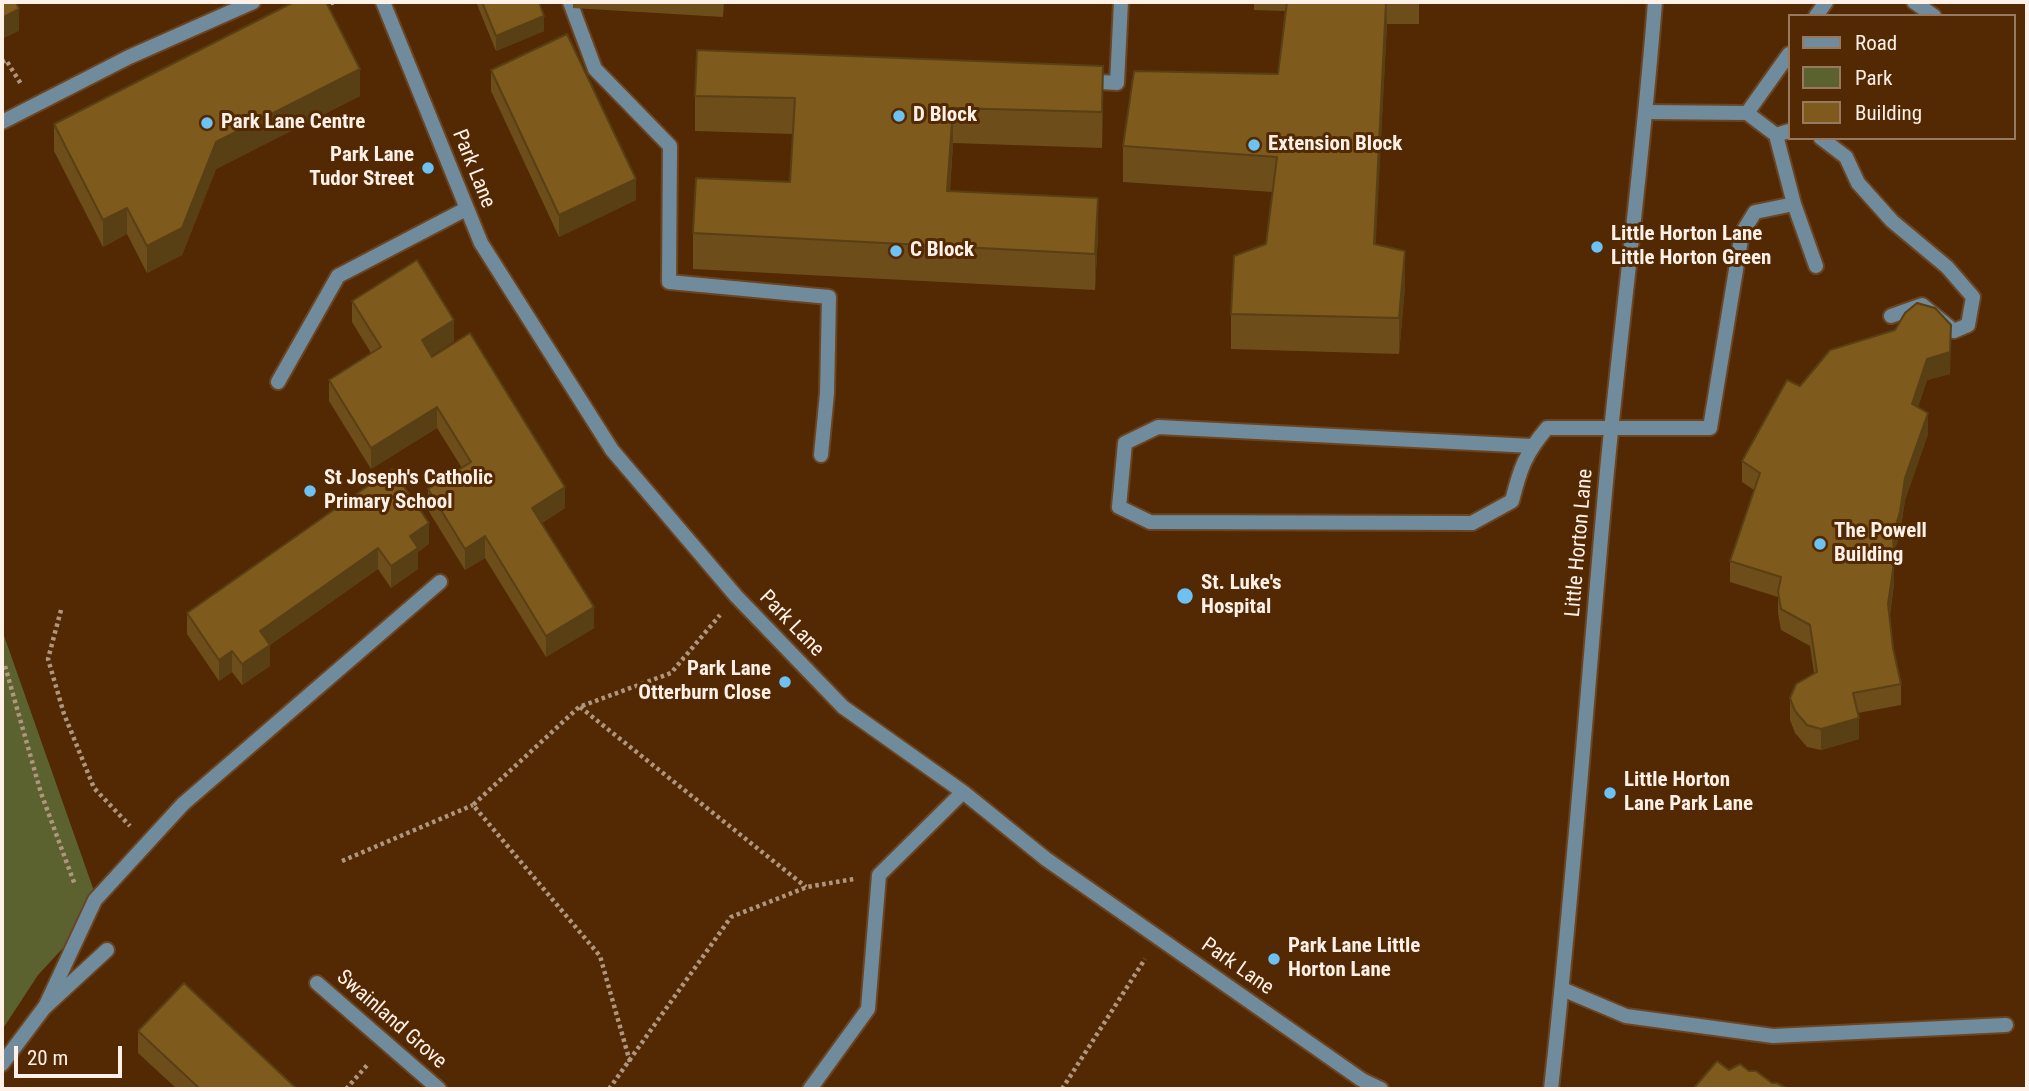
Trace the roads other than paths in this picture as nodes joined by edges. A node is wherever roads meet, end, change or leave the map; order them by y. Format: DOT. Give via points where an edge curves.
graph roads {
  1 [pos="253,2"];
  2 [pos="383,2"];
  3 [pos="570,2"];
  4 [pos="1121,2"];
  5 [pos="1655,2"];
  6 [pos="1914,2"];
  7 [pos="1931,14"];
  8 [pos="1787,57"];
  9 [pos="1064,80"];
  10 [pos="1647,112"];
  11 [pos="1747,113"];
  12 [pos="2,122"];
  13 [pos="1783,133"];
  14 [pos="1824,140"];
  15 [pos="1794,204"];
  16 [pos="466,209"];
  17 [pos="1816,266"];
  18 [pos="1891,316"];
  19 [pos="278,382"];
  20 [pos="1612,428"];
  21 [pos="1532,446"];
  22 [pos="821,455"];
  23 [pos="440,582"];
  24 [pos="963,792"];
  25 [pos="107,950"];
  26 [pos="317,984"];
  27 [pos="1562,989"];
  28 [pos="44,1008"];
  29 [pos="2006,1025"];
  30 [pos="2,1064"];
  31 [pos="439,1089"];
  32 [pos="810,1089"];
  33 [pos="1381,1089"];
  34 [pos="1551,1089"];
  1 -- 12 [label="street" via="129,57"];
  2 -- 16 [label="street, Park Lane"];
  3 -- 22 [label="street" via="595,69 670,146 669,282 830,297"];
  4 -- 9 [label="street" via="1116,83"];
  5 -- 10 [label="street, Little Horton Lane"];
  6 -- 7 [label="street"];
  8 -- 11 [label="street"];
  10 -- 11 [label="street"];
  10 -- 20 [label="street, Little Horton Lane"];
  11 -- 13 [label="street"];
  13 -- 15 [label="street"];
  14 -- 18 [label="street" via="1846,157 1858,183 1892,221 1947,267 1973,297 1968,325 1954,331 1922,305"];
  15 -- 17 [label="street"];
  15 -- 20 [label="street" via="1755,212 1742,233 1710,428"];
  16 -- 19 [label="street" via="338,276"];
  16 -- 24 [label="street, Park Lane" via="481,243 612,450 736,596 843,707"];
  20 -- 21 [label="street" via="1547,428"];
  20 -- 27 [label="street, Little Horton Lane"];
  21 -- 21 [label="street" via="1512,501 1472,523 1150,522 1119,507 1125,443 1158,427"];
  23 -- 28 [label="street" via="183,804 95,900"];
  24 -- 32 [label="street" via="879,875 868,1009"];
  24 -- 33 [label="street, Park Lane" via="1046,859"];
  25 -- 28 [label="street"];
  26 -- 31 [label="street, Swainland Grove"];
  27 -- 29 [label="street" via="1626,1016 1773,1036"];
  27 -- 34 [label="street, Little Horton Lane"];
  28 -- 30 [label="street"];
}
